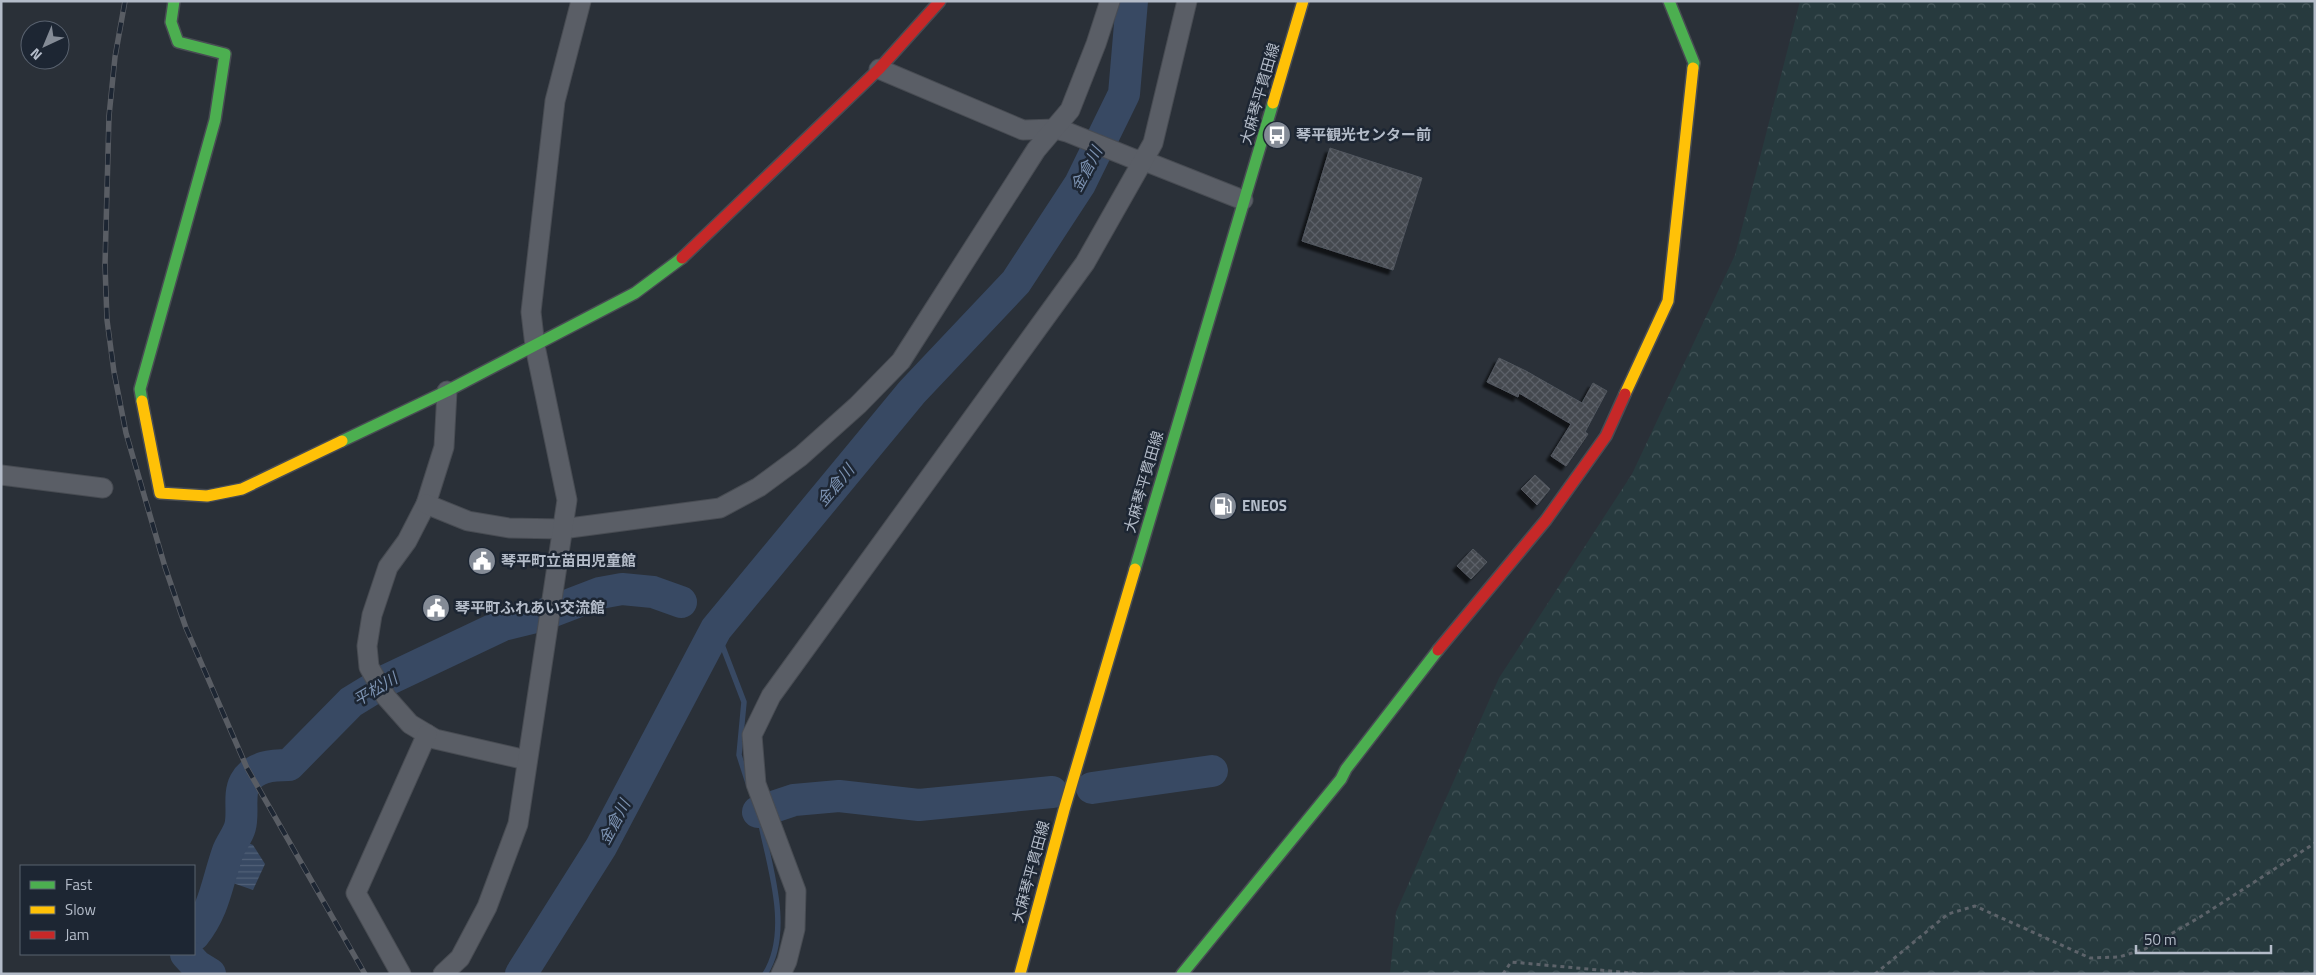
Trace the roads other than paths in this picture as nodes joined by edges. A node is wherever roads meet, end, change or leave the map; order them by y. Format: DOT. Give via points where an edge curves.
graph roads {
  1 [pos="174,1"];
  2 [pos="581,1"];
  3 [pos="940,1"];
  4 [pos="1110,1"];
  5 [pos="1187,1"];
  6 [pos="1303,1"];
  7 [pos="1669,1"];
  8 [pos="879,69"];
  9 [pos="1062,131"];
  10 [pos="1138,160"];
  11 [pos="1243,200"];
  12 [pos="535,346"];
  13 [pos="448,392"];
  14 [pos="1,475"];
  15 [pos="103,488"];
  16 [pos="426,504"];
  17 [pos="562,529"];
  18 [pos="427,734"];
  19 [pos="526,760"];
  20 [pos="401,974"];
  21 [pos="443,974"];
  22 [pos="780,974"];
  23 [pos="1020,974"];
  24 [pos="1182,974"];
  1 -- 13 [label="street" via="170,26 178,42 225,54 214,120 140,389 160,494 207,496 242,489"];
  2 -- 12 [label="street" via="554,101 531,312"];
  3 -- 8 [label="street"];
  4 -- 9 [label="street"];
  5 -- 10 [label="street" via="1153,142"];
  6 -- 11 [label="street, 大麻琴平貫田線"];
  7 -- 24 [label="street" via="1694,63 1672,275 1668,301 1606,436 1546,520 1412,681 1341,779"];
  8 -- 9 [label="street" via="1023,130"];
  8 -- 12 [label="street" via="678,262 635,293"];
  9 -- 10 [label="street"];
  9 -- 17 [label="street" via="1036,150 901,362 801,456 759,487 720,508"];
  10 -- 11 [label="street"];
  10 -- 22 [label="street" via="1085,263 777,688 752,735 756,784 796,891 795,929 787,961"];
  11 -- 23 [label="street, 大麻琴平貫田線" via="1064,810"];
  12 -- 13 [label="street"];
  12 -- 17 [label="street" via="567,500"];
  13 -- 16 [label="street" via="444,447"];
  14 -- 15 [label="street"];
  16 -- 17 [label="street" via="468,521 509,528"];
  16 -- 18 [label="street" via="407,541 388,567 372,615 367,646 370,667 386,697 410,724"];
  17 -- 19 [label="street"];
  18 -- 19 [label="street" via="435,739"];
  18 -- 20 [label="street" via="356,893"];
  19 -- 21 [label="street" via="518,824 487,906 460,958"];
}
